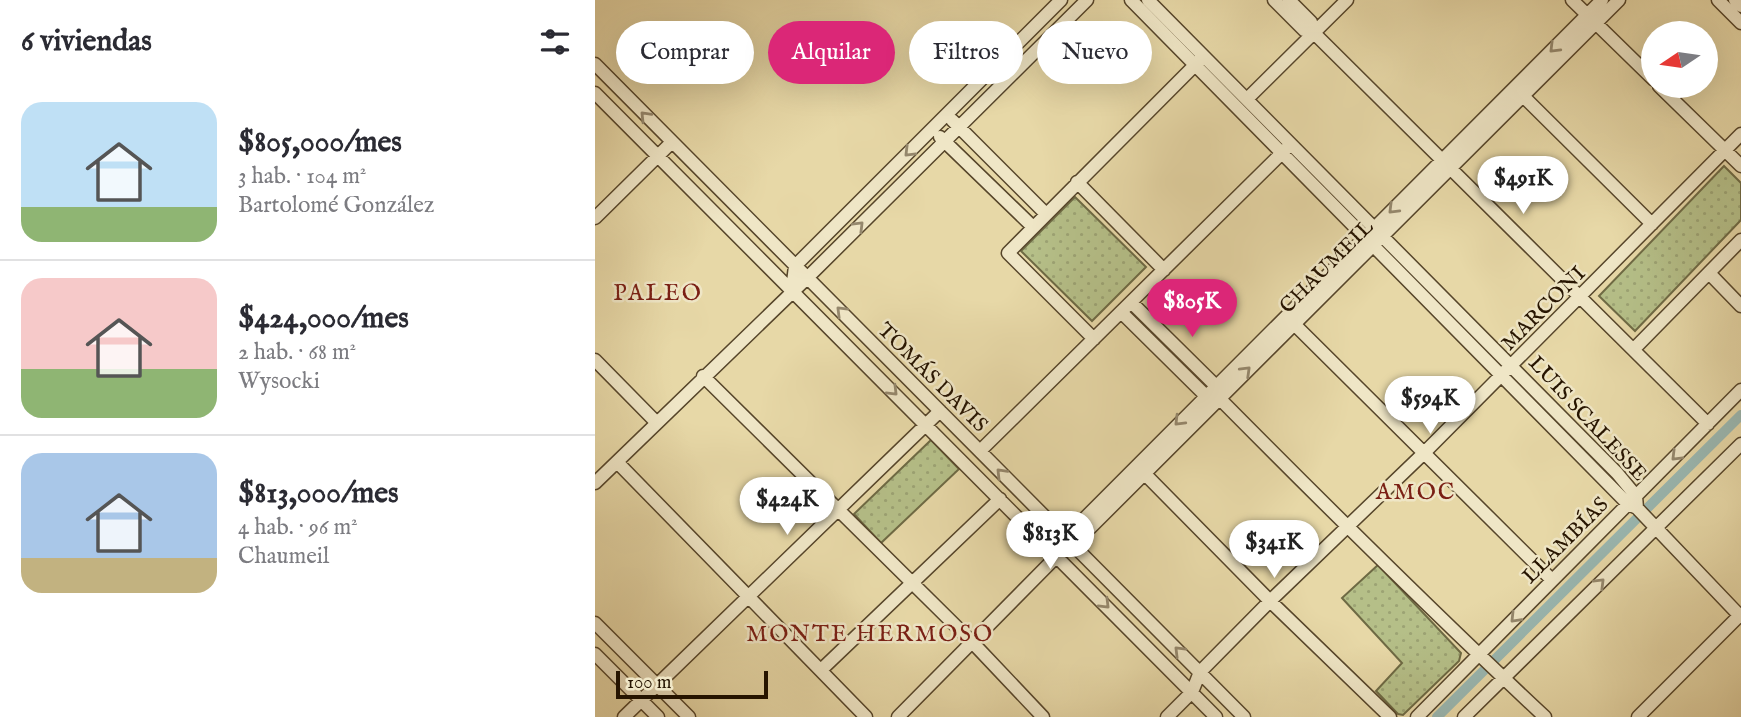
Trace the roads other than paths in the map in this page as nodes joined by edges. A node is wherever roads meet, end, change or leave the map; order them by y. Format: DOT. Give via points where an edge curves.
graph roads {
  1 [pos="1061,0"];
  2 [pos="1087,0"];
  3 [pos="1131,0"];
  4 [pos="1148,0"];
  5 [pos="1274,0"];
  6 [pos="1289,0"];
  7 [pos="1347,0"];
  8 [pos="1572,0"];
  9 [pos="1602,0"];
  10 [pos="1619,0"];
  11 [pos="1718,0"];
  12 [pos="1735,0"];
  13 [pos="1741,6"];
  14 [pos="1592,19"];
  15 [pos="1741,23"];
  16 [pos="1314,33"];
  17 [pos="1200,61"];
  18 [pos="595,64"];
  19 [pos="1641,67"];
  20 [pos="1519,92"];
  21 [pos="595,93"];
  22 [pos="1671,98"];
  23 [pos="1247,99"];
  24 [pos="947,114"];
  25 [pos="958,126"];
  26 [pos="932,129"];
  27 [pos="1741,134"];
  28 [pos="944,140"];
  29 [pos="671,143"];
  30 [pos="1287,148"];
  31 [pos="1725,150"];
  32 [pos="657,157"];
  33 [pos="1446,164"];
  34 [pos="1741,166"];
  35 [pos="1077,182"];
  36 [pos="1046,214"];
  37 [pos="595,218"];
  38 [pos="1652,224"];
  39 [pos="1033,227"];
  40 [pos="1374,237"];
  41 [pos="1741,240"];
  42 [pos="795,266"];
  43 [pos="1164,270"];
  44 [pos="1709,273"];
  45 [pos="807,278"];
  46 [pos="792,291"];
  47 [pos="1581,297"];
  48 [pos="1132,302"];
  49 [pos="1741,306"];
  50 [pos="1121,312"];
  51 [pos="1291,320"];
  52 [pos="1094,339"];
  53 [pos="1634,349"];
  54 [pos="595,360"];
  55 [pos="1508,371"];
  56 [pos="703,376"];
  57 [pos="1741,390"];
  58 [pos="1217,392"];
  59 [pos="1205,396"];
  60 [pos="940,411"];
  61 [pos="656,422"];
  62 [pos="1708,424"];
  63 [pos="927,425"];
  64 [pos="1741,444"];
  65 [pos="980,451"];
  66 [pos="1424,453"];
  67 [pos="617,461"];
  68 [pos="1141,469"];
  69 [pos="595,483"];
  70 [pos="1000,499"];
  71 [pos="1634,503"];
  72 [pos="839,511"];
  73 [pos="1651,524"];
  74 [pos="1346,527"];
  75 [pos="1069,541"];
  76 [pos="1057,556"];
  77 [pos="1552,580"];
  78 [pos="912,583"];
  79 [pos="749,597"];
  80 [pos="1270,601"];
  81 [pos="1740,616"];
  82 [pos="595,623"];
  83 [pos="973,643"];
  84 [pos="595,654"];
  85 [pos="1482,659"];
  86 [pos="821,670"];
  87 [pos="1200,672"];
  88 [pos="1500,675"];
  89 [pos="657,685"];
  90 [pos="1192,692"];
  91 [pos="641,700"];
  92 [pos="624,717"];
  93 [pos="658,717"];
  94 [pos="689,717"];
  95 [pos="866,717"];
  96 [pos="898,717"];
  97 [pos="1043,717"];
  98 [pos="1167,717"];
  99 [pos="1216,717"];
  100 [pos="1244,717"];
  101 [pos="1390,717"];
  102 [pos="1417,717"];
  103 [pos="1464,717"];
  104 [pos="1545,717"];
  105 [pos="1638,717"];
  1 -- 24 [label="street"];
  2 -- 25 [label="street"];
  3 -- 17 [label="street, LUIS SCALESSE"];
  4 -- 17 [label="street, LUIS SCALESSE"];
  5 -- 16 [label="street" via="1304,30"];
  6 -- 16 [label="street" via="1311,22"];
  7 -- 16 [label="street"];
  8 -- 14 [label="street"];
  9 -- 14 [label="street, CHAUMEIL"];
  10 -- 14 [label="street, CHAUMEIL"];
  11 -- 15 [label="street"];
  12 -- 13 [label="street"];
  14 -- 19 [label="street"];
  14 -- 20 [label="street, CHAUMEIL"];
  16 -- 23 [label="street"];
  16 -- 33 [label="street"];
  17 -- 23 [label="street, LUIS SCALESSE"];
  17 -- 30 [label="street, LUIS SCALESSE"];
  17 -- 35 [label="street"];
  29 -- 18 [label="street, TOMÁS DAVIS, one-way"];
  20 -- 33 [label="street, CHAUMEIL"];
  20 -- 38 [label="street"];
  21 -- 32 [label="street, TOMÁS DAVIS"];
  22 -- 31 [label="street"];
  23 -- 30 [label="street, LUIS SCALESSE"];
  24 -- 25 [label="street"];
  24 -- 26 [label="street"];
  25 -- 28 [label="street"];
  25 -- 36 [label="street"];
  26 -- 28 [label="street"];
  26 -- 42 [label="street, one-way"];
  27 -- 31 [label="street, MARCONI"];
  28 -- 39 [label="street"];
  45 -- 28 [label="street, one-way"];
  29 -- 32 [label="street"];
  29 -- 42 [label="street, TOMÁS DAVIS"];
  30 -- 40 [label="street, LUIS SCALESSE"];
  30 -- 43 [label="street"];
  31 -- 34 [label="street"];
  31 -- 38 [label="street, MARCONI"];
  32 -- 37 [label="street"];
  32 -- 46 [label="street, TOMÁS DAVIS"];
  33 -- 40 [label="street, CHAUMEIL"];
  33 -- 47 [label="street"];
  35 -- 36 [label="street"];
  35 -- 43 [label="street"];
  36 -- 39 [label="street"];
  38 -- 47 [label="street, MARCONI"];
  39 -- 52 [label="street" via="1008,253"];
  40 -- 51 [label="street, CHAUMEIL"];
  40 -- 55 [label="street, LUIS SCALESSE"];
  41 -- 44 [label="street"];
  42 -- 45 [label="street, TOMÁS DAVIS"];
  42 -- 46 [label="street"];
  43 -- 48 [label="street"];
  44 -- 49 [label="street"];
  44 -- 53 [label="street"];
  45 -- 46 [label="street"];
  60 -- 45 [label="street, TOMÁS DAVIS, one-way"];
  46 -- 56 [label="street"];
  46 -- 63 [label="street, TOMÁS DAVIS, one-way"];
  47 -- 53 [label="street"];
  47 -- 55 [label="street, MARCONI"];
  48 -- 50 [label="street"];
  48 -- 58 [label="street"];
  50 -- 52 [label="street"];
  50 -- 59 [label="street"];
  51 -- 58 [label="street, CHAUMEIL"];
  51 -- 66 [label="street"];
  52 -- 65 [label="street"];
  53 -- 62 [label="street"];
  54 -- 61 [label="street"];
  55 -- 66 [label="street, MARCONI"];
  55 -- 71 [label="street, LUIS SCALESSE"];
  56 -- 61 [label="street"];
  56 -- 72 [label="street"];
  57 -- 62 [label="street, LLAMBÍAS"];
  58 -- 59 [label="street, CHAUMEIL"];
  58 -- 68 [label="street, CHAUMEIL"];
  58 -- 74 [label="street"];
  59 -- 68 [label="street, CHAUMEIL, one-way"];
  60 -- 63 [label="street"];
  60 -- 65 [label="street, TOMÁS DAVIS"];
  61 -- 67 [label="street"];
  62 -- 71 [label="street, LLAMBÍAS, one-way"];
  63 -- 70 [label="street, TOMÁS DAVIS"];
  63 -- 72 [label="street"];
  64 -- 73 [label="street"];
  75 -- 65 [label="street, TOMÁS DAVIS, one-way"];
  66 -- 74 [label="street, MARCONI"];
  66 -- 77 [label="street"];
  67 -- 69 [label="street"];
  67 -- 79 [label="street"];
  68 -- 75 [label="street, CHAUMEIL"];
  68 -- 80 [label="street"];
  70 -- 76 [label="street, TOMÁS DAVIS"];
  70 -- 78 [label="street"];
  71 -- 73 [label="street, LUIS SCALESSE"];
  71 -- 77 [label="street, LLAMBÍAS"];
  72 -- 78 [label="street"];
  72 -- 79 [label="street"];
  73 -- 81 [label="street, LUIS SCALESSE"];
  88 -- 73 [label="street, one-way"];
  74 -- 80 [label="street, MARCONI"];
  74 -- 85 [label="street"];
  75 -- 76 [label="street, CHAUMEIL"];
  87 -- 75 [label="street, TOMÁS DAVIS, one-way"];
  76 -- 83 [label="street, CHAUMEIL"];
  76 -- 90 [label="street, TOMÁS DAVIS, one-way"];
  77 -- 85 [label="street, LLAMBÍAS, one-way"];
  78 -- 83 [label="street"];
  78 -- 86 [label="street"];
  79 -- 86 [label="street"];
  79 -- 89 [label="street"];
  80 -- 87 [label="street, MARCONI"];
  80 -- 101 [label="street"];
  81 -- 105 [label="street"];
  82 -- 89 [label="street"];
  83 -- 96 [label="street, CHAUMEIL"];
  83 -- 97 [label="street"];
  84 -- 91 [label="street"];
  85 -- 88 [label="street"];
  85 -- 102 [label="street, LLAMBÍAS"];
  86 -- 95 [label="street"];
  87 -- 90 [label="street, MARCONI"];
  87 -- 100 [label="street, TOMÁS DAVIS"];
  88 -- 103 [label="street"];
  88 -- 104 [label="street"];
  89 -- 91 [label="street"];
  89 -- 94 [label="street"];
  90 -- 98 [label="street, MARCONI"];
  90 -- 99 [label="street, TOMÁS DAVIS"];
  91 -- 92 [label="street"];
  91 -- 93 [label="street"];
}
